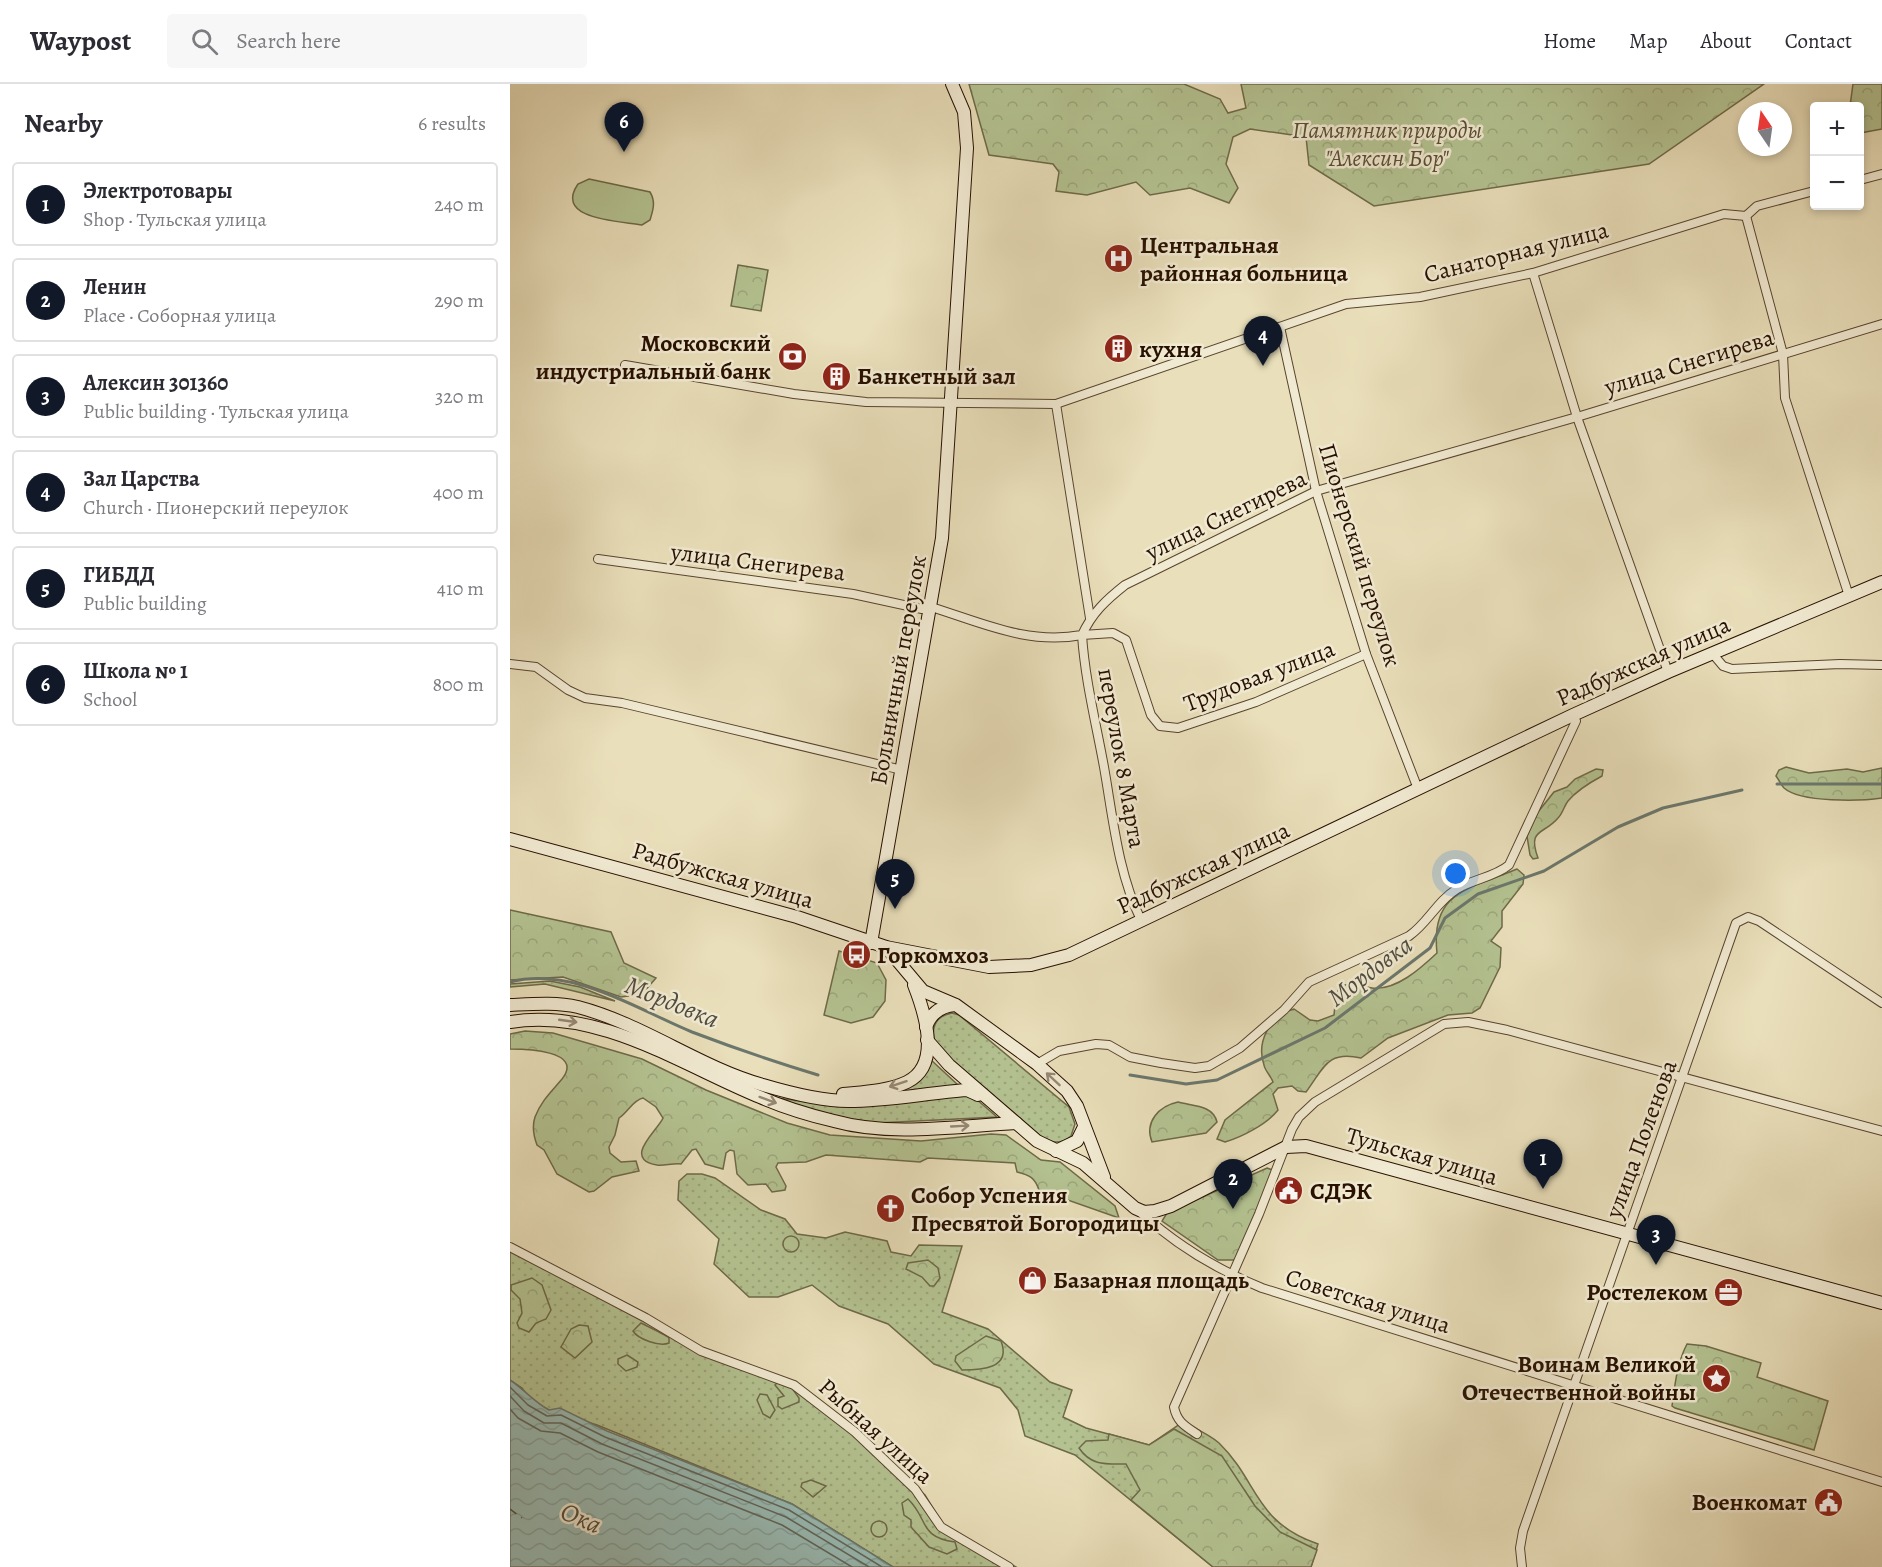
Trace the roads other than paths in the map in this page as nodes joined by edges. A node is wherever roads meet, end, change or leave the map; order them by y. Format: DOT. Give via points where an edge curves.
graph roads {
  1 [pos="952,84"];
  2 [pos="1882,174"];
  3 [pos="1864,179"];
  4 [pos="1810,192"];
  5 [pos="1746,216"];
  6 [pos="1533,273"];
  7 [pos="1882,324"];
  8 [pos="1280,327"];
  9 [pos="1783,354"];
  10 [pos="625,365"];
  11 [pos="950,403"];
  12 [pos="1056,404"];
  13 [pos="1577,417"];
  14 [pos="1316,491"];
  15 [pos="598,559"];
  16 [pos="1882,582"];
  17 [pos="1849,596"];
  18 [pos="931,607"];
  19 [pos="1090,618"];
  20 [pos="1082,635"];
  21 [pos="1712,653"];
  22 [pos="1366,654"];
  23 [pos="510,664"];
  24 [pos="1882,665"];
  25 [pos="1668,672"];
  26 [pos="1573,715"];
  27 [pos="902,770"];
  28 [pos="1418,789"];
  29 [pos="510,839"];
  30 [pos="1141,920"];
  31 [pos="871,943"];
  32 [pos="886,947"];
  33 [pos="911,976"];
  34 [pos="1882,1003"];
  35 [pos="510,1005"];
  36 [pos="956,1005"];
  37 [pos="510,1023"];
  38 [pos="926,1026"];
  39 [pos="927,1040"];
  40 [pos="1037,1064"];
  41 [pos="1683,1079"];
  42 [pos="789,1090"];
  43 [pos="985,1097"];
  44 [pos="1016,1123"];
  45 [pos="1084,1127"];
  46 [pos="1882,1131"];
  47 [pos="1286,1147"];
  48 [pos="1056,1151"];
  49 [pos="1106,1182"];
  50 [pos="1136,1208"];
  51 [pos="1626,1235"];
  52 [pos="510,1247"];
  53 [pos="1232,1276"];
  54 [pos="1882,1303"];
  55 [pos="1575,1386"];
  56 [pos="1197,1434"];
  57 [pos="1882,1482"];
  58 [pos="1009,1567"];
  59 [pos="1522,1567"];
  1 -- 11 [label="main road, Больничный переулок" via="964,112 967,142"];
  2 -- 3 [label="street"];
  4 -- 5 [label="street, Санаторная улица" via="1757,206"];
  5 -- 6 [label="street, Санаторная улица" via="1724,214"];
  5 -- 9 [label="street"];
  6 -- 8 [label="street, Санаторная улица" via="1420,297 1346,304"];
  6 -- 13 [label="street"];
  7 -- 9 [label="street, улица Снегирева"];
  8 -- 12 [label="street, Санаторная улица"];
  8 -- 14 [label="street, Пионерский переулок"];
  9 -- 13 [label="street, улица Снегирева"];
  9 -- 17 [label="street" via="1785,398"];
  10 -- 11 [label="street, Санаторная улица" via="834,399"];
  11 -- 12 [label="street, Санаторная улица"];
  11 -- 18 [label="main road, Больничный переулок" via="942,538"];
  12 -- 19 [label="street"];
  13 -- 14 [label="street, улица Снегирева"];
  13 -- 25 [label="street"];
  14 -- 19 [label="street, улица Снегирева" via="1125,585"];
  14 -- 22 [label="street, Пионерский переулок"];
  15 -- 18 [label="street, улица Снегирева" via="853,594 922,609"];
  16 -- 17 [label="main road, Радбужская улица"];
  17 -- 21 [label="main road, Радбужская улица"];
  18 -- 20 [label="street, улица Снегирева" via="1030,638"];
  18 -- 27 [label="main road, Больничный переулок"];
  19 -- 20 [label="street, улица Снегирева"];
  20 -- 22 [label="street, Трудовая улица" via="1113,633 1126,640 1150,715 1160,726 1179,728 1256,702"];
  20 -- 30 [label="street, переулок 8 Марта" via="1086,681 1121,862"];
  21 -- 24 [label="street" via="1723,666 1732,669"];
  21 -- 25 [label="main road, Радбужская улица"];
  22 -- 28 [label="street, Пионерский переулок"];
  23 -- 27 [label="street" via="536,667 585,698"];
  25 -- 26 [label="main road, Радбужская улица"];
  26 -- 28 [label="main road, Радбужская улица"];
  26 -- 40 [label="street" via="1576,721 1503,871 1456,889 1408,936 1309,982 1284,1010 1225,1059 1209,1066 1177,1066 1130,1057 1096,1044 1059,1051"];
  27 -- 31 [label="main road, Больничный переулок"];
  28 -- 30 [label="main road, Радбужская улица"];
  29 -- 31 [label="main road, Радбужская улица" via="797,917"];
  30 -- 32 [label="main road, Радбужская улица" via="1069,955 1031,965 989,967"];
  31 -- 32 [label="main road, Радбужская улица"];
  32 -- 33 [label="main road"];
  33 -- 36 [label="main road" via="929,995"];
  33 -- 38 [label="main road"];
  34 -- 41 [label="street, улица Поленова" via="1759,921 1741,918 1736,923"];
  35 -- 42 [label="main road" via="577,1007 616,1020 733,1075"];
  36 -- 38 [label="main road" via="939,1009"];
  36 -- 40 [label="main road"];
  37 -- 44 [label="main road, one-way" via="539,1018 573,1021 613,1033 760,1098 837,1122 900,1128"];
  38 -- 39 [label="main road"];
  39 -- 42 [label="main road, one-way" via="923,1064 907,1082 843,1094"];
  39 -- 43 [label="main road"];
  45 -- 40 [label="main road, one-way" via="1072,1099"];
  41 -- 46 [label="street"];
  41 -- 47 [label="street" via="1507,1030 1467,1022 1444,1024 1315,1102 1299,1117"];
  41 -- 51 [label="street, улица Поленова"];
  42 -- 43 [label="main road" via="848,1101 967,1090"];
  43 -- 44 [label="main road"];
  44 -- 48 [label="main road"];
  45 -- 48 [label="main road" via="1077,1141"];
  45 -- 49 [label="main road"];
  47 -- 50 [label="main road, Тульская улица" via="1171,1206 1144,1212"];
  47 -- 51 [label="main road, Тульская улица" via="1325,1150"];
  47 -- 53 [label="street"];
  48 -- 49 [label="main road" via="1083,1163"];
  49 -- 50 [label="main road"];
  50 -- 53 [label="street, Советская улица" via="1160,1229"];
  51 -- 54 [label="main road, Тульская улица"];
  51 -- 55 [label="street, улица Поленова"];
  52 -- 58 [label="street, Рыбная улица" via="701,1351 794,1385 855,1432 907,1481 941,1527"];
  53 -- 55 [label="street, Советская улица" via="1296,1300"];
  53 -- 56 [label="street" via="1174,1407 1176,1417"];
  55 -- 57 [label="street, Советская улица"];
  55 -- 59 [label="street, улица Поленова" via="1523,1531"];
}
